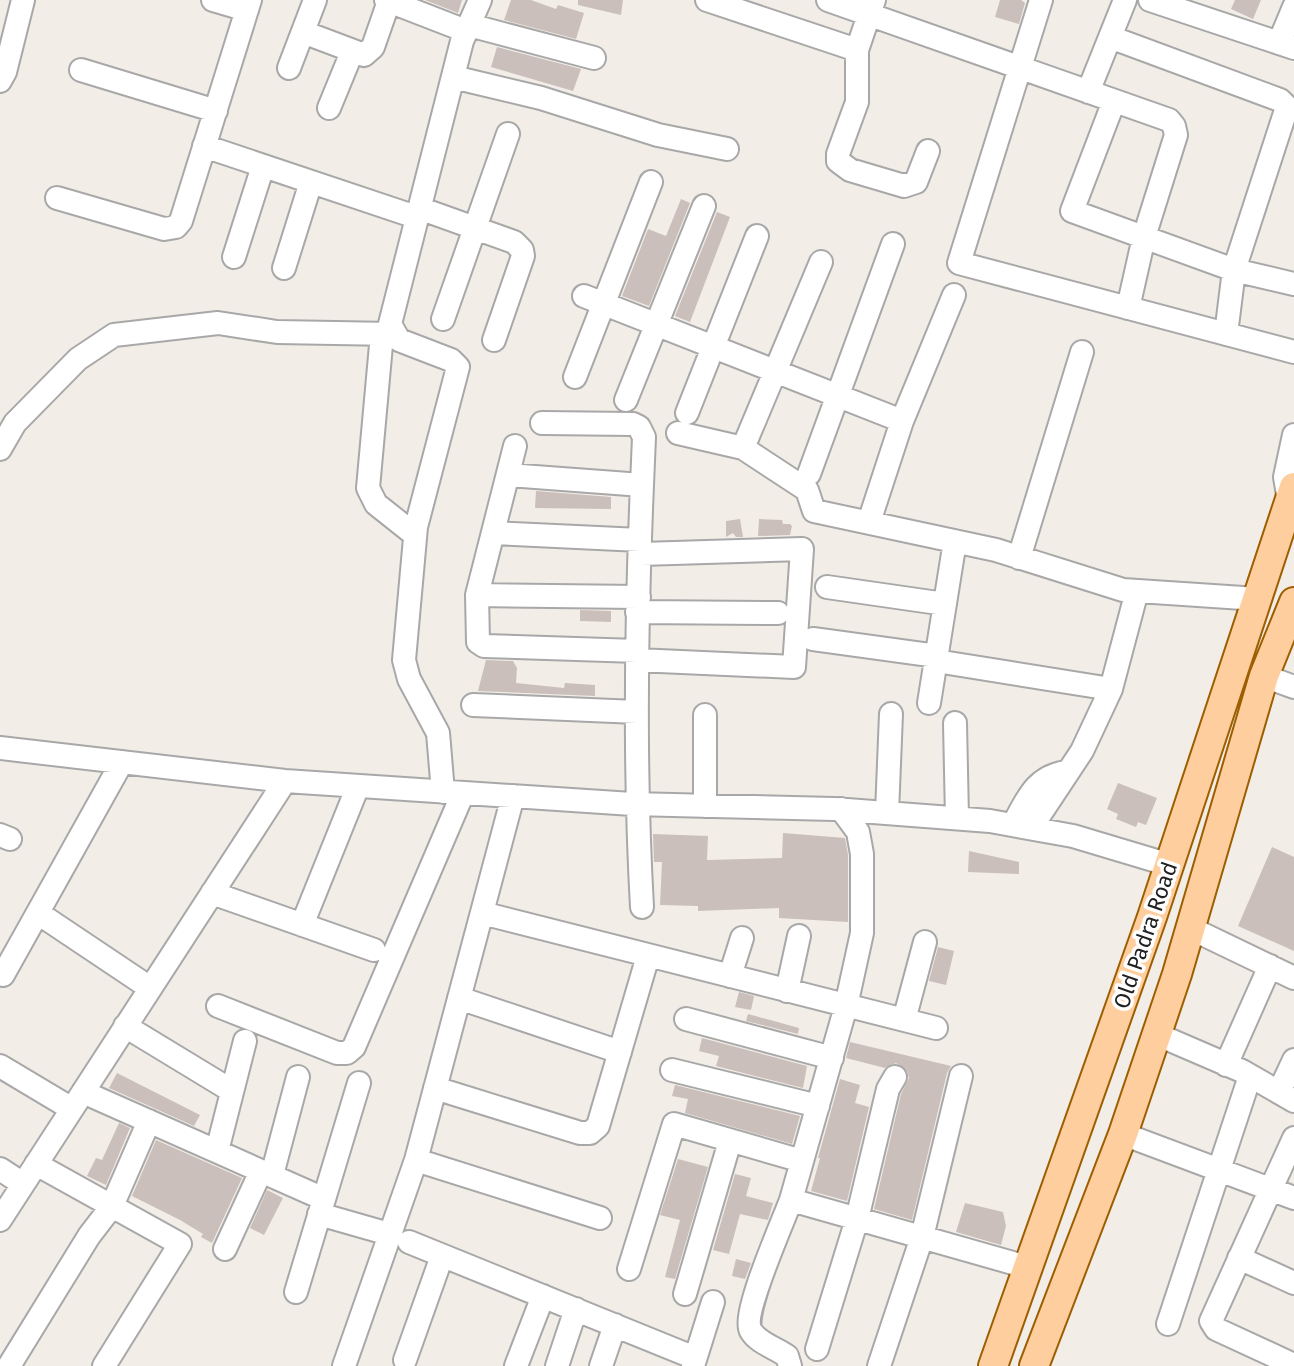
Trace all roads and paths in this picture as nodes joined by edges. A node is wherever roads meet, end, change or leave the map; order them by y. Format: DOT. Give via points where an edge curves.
graph roads {
  1 [pos="23,0"];
  2 [pos="213,0"];
  3 [pos="315,0"];
  4 [pos="480,0"];
  5 [pos="707,0"];
  6 [pos="828,0"];
  7 [pos="1041,0"];
  8 [pos="1125,0"];
  9 [pos="1150,0"];
  10 [pos="388,1"];
  11 [pos="249,5"];
  12 [pos="872,7"];
  13 [pos="1294,7"];
  14 [pos="1209,9"];
  15 [pos="467,28"];
  16 [pos="303,32"];
  17 [pos="1110,37"];
  18 [pos="1286,45"];
  19 [pos="857,50"];
  20 [pos="352,52"];
  21 [pos="594,58"];
  22 [pos="1019,67"];
  23 [pos="289,68"];
  24 [pos="81,70"];
  25 [pos="453,77"];
  26 [pos="0,81"];
  27 [pos="1088,92"];
  28 [pos="1114,101"];
  29 [pos="329,108"];
  30 [pos="216,111"];
  31 [pos="508,134"];
  32 [pos="204,146"];
  33 [pos="727,149"];
  34 [pos="928,151"];
  35 [pos="263,166"];
  36 [pos="311,182"];
  37 [pos="651,182"];
  38 [pos="57,198"];
  39 [pos="704,206"];
  40 [pos="417,213"];
  41 [pos="476,228"];
  42 [pos="757,236"];
  43 [pos="1144,237"];
  44 [pos="893,244"];
  45 [pos="234,257"];
  46 [pos="821,262"];
  47 [pos="284,268"];
  48 [pos="1234,270"];
  49 [pos="1294,284"];
  50 [pos="954,295"];
  51 [pos="595,300"];
  52 [pos="1128,308"];
  53 [pos="443,319"];
  54 [pos="656,324"];
  55 [pos="388,334"];
  56 [pos="1226,334"];
  57 [pos="494,340"];
  58 [pos="713,346"];
  59 [pos="1082,352"];
  60 [pos="1294,352"];
  61 [pos="776,370"];
  62 [pos="575,377"];
  63 [pos="839,394"];
  64 [pos="635,412"];
  65 [pos="902,421"];
  66 [pos="542,423"];
  67 [pos="1294,435"];
  68 [pos="515,446"];
  69 [pos="743,448"];
  70 [pos="0,449"];
  71 [pos="809,474"];
  72 [pos="508,475"];
  73 [pos="642,485"];
  74 [pos="1292,495"];
  75 [pos="869,522"];
  76 [pos="493,533"];
  77 [pos="415,535"];
  78 [pos="955,541"];
  79 [pos="640,547"];
  80 [pos="1019,558"];
  81 [pos="827,587"];
  82 [pos="1137,591"];
  83 [pos="477,595"];
  84 [pos="1258,599"];
  85 [pos="1294,602"];
  86 [pos="638,604"];
  87 [pos="945,604"];
  88 [pos="778,613"];
  89 [pos="813,639"];
  90 [pos="637,655"];
  91 [pos="936,659"];
  92 [pos="1264,676"];
  93 [pos="1294,687"];
  94 [pos="1111,689"];
  95 [pos="929,703"];
  96 [pos="473,705"];
  97 [pos="637,712"];
  98 [pos="891,714"];
  99 [pos="705,715"];
  100 [pos="955,723"];
  101 [pos="0,748"];
  102 [pos="122,762"];
  103 [pos="285,781"];
  104 [pos="358,786"];
  105 [pos="453,792"];
  106 [pos="513,796"];
  107 [pos="636,804"];
  108 [pos="705,806"];
  109 [pos="841,809"];
  110 [pos="887,813"];
  111 [pos="957,818"];
  112 [pos="1022,827"];
  113 [pos="1170,865"];
  114 [pos="212,893"];
  115 [pos="642,907"];
  116 [pos="38,913"];
  117 [pos="482,913"];
  118 [pos="302,925"];
  119 [pos="1190,928"];
  120 [pos="799,936"];
  121 [pos="742,938"];
  122 [pos="925,942"];
  123 [pos="374,950"];
  124 [pos="648,956"];
  125 [pos="1286,969"];
  126 [pos="3,975"];
  127 [pos="730,976"];
  128 [pos="150,988"];
  129 [pos="787,991"];
  130 [pos="459,998"];
  131 [pos="218,1006"];
  132 [pos="846,1006"];
  133 [pos="686,1019"];
  134 [pos="904,1020"];
  135 [pos="125,1026"];
  136 [pos="936,1028"];
  137 [pos="1156,1034"];
  138 [pos="245,1041"];
  139 [pos="620,1052"];
  140 [pos="832,1058"];
  141 [pos="1294,1060"];
  142 [pos="1226,1065"];
  143 [pos="0,1066"];
  144 [pos="672,1070"];
  145 [pos="961,1076"];
  146 [pos="1250,1076"];
  147 [pos="298,1077"];
  148 [pos="895,1077"];
  149 [pos="359,1083"];
  150 [pos="435,1088"];
  151 [pos="232,1091"];
  152 [pos="1286,1096"];
  153 [pos="77,1100"];
  154 [pos="818,1106"];
  155 [pos="149,1121"];
  156 [pos="1123,1134"];
  157 [pos="1294,1138"];
  158 [pos="730,1141"];
  159 [pos="217,1151"];
  160 [pos="416,1160"];
  161 [pos="802,1161"];
  162 [pos="36,1164"];
  163 [pos="0,1169"];
  164 [pos="1218,1169"];
  165 [pos="266,1173"];
  166 [pos="23,1184"];
  167 [pos="1270,1189"];
  168 [pos="1294,1198"];
  169 [pos="791,1200"];
  170 [pos="112,1206"];
  171 [pos="322,1206"];
  172 [pos="600,1218"];
  173 [pos="857,1219"];
  174 [pos="0,1220"];
  175 [pos="922,1237"];
  176 [pos="399,1238"];
  177 [pos="225,1249"];
  178 [pos="442,1256"];
  179 [pos="1239,1258"];
  180 [pos="1027,1267"];
  181 [pos="629,1269"];
  182 [pos="1294,1282"];
  183 [pos="296,1292"];
  184 [pos="685,1294"];
  185 [pos="543,1296"];
  186 [pos="713,1302"];
  187 [pos="576,1309"];
  188 [pos="1168,1324"];
  189 [pos="615,1325"];
  190 [pos="817,1349"];
  191 [pos="1258,1358"];
  192 [pos="405,1360"];
  193 [pos="694,1362"];
  194 [pos="1294,1365"];
  195 [pos="9,1366"];
  196 [pos="104,1366"];
  197 [pos="344,1366"];
  198 [pos="516,1366"];
  199 [pos="557,1366"];
  200 [pos="601,1366"];
  201 [pos="790,1366"];
  202 [pos="879,1366"];
  203 [pos="993,1366"];
  204 [pos="1034,1366"];
  1 -- 26 [label="street"];
  2 -- 11 [label="street"];
  3 -- 16 [label="street"];
  4 -- 15 [label="street"];
  5 -- 19 [label="street"];
  6 -- 12 [label="street"];
  7 -- 22 [label="street"];
  8 -- 17 [label="street"];
  9 -- 14 [label="street"];
  10 -- 15 [label="street"];
  10 -- 20 [label="street" via="373,47 364,55"];
  11 -- 30 [label="street"];
  12 -- 19 [label="street"];
  12 -- 22 [label="street"];
  13 -- 18 [label="street"];
  14 -- 18 [label="street"];
  15 -- 21 [label="street"];
  15 -- 25 [label="street"];
  16 -- 20 [label="street"];
  16 -- 23 [label="street"];
  17 -- 27 [label="street"];
  17 -- 48 [label="street" via="1287,107"];
  19 -- 34 [label="street" via="857,102 838,161 850,170 904,186 916,182"];
  20 -- 29 [label="street"];
  22 -- 27 [label="street"];
  22 -- 52 [label="street" via="959,263"];
  24 -- 30 [label="street"];
  25 -- 33 [label="street"];
  25 -- 40 [label="street"];
  27 -- 28 [label="street"];
  28 -- 43 [label="street" via="1169,120 1176,135"];
  28 -- 43 [label="street" via="1072,211"];
  30 -- 32 [label="street"];
  31 -- 41 [label="street"];
  32 -- 35 [label="street"];
  32 -- 38 [label="street" via="181,221 170,230"];
  35 -- 36 [label="street"];
  35 -- 45 [label="street"];
  36 -- 40 [label="street"];
  36 -- 47 [label="street"];
  37 -- 51 [label="street"];
  39 -- 54 [label="street"];
  40 -- 41 [label="street"];
  40 -- 55 [label="street"];
  41 -- 53 [label="street"];
  41 -- 57 [label="street" via="514,242 523,256"];
  42 -- 58 [label="street"];
  43 -- 48 [label="street"];
  43 -- 52 [label="street"];
  44 -- 63 [label="street"];
  46 -- 61 [label="street"];
  48 -- 49 [label="street"];
  48 -- 56 [label="street"];
  50 -- 65 [label="street"];
  51 -- 54 [label="street"];
  51 -- 62 [label="street"];
  52 -- 56 [label="street"];
  54 -- 58 [label="street"];
  54 -- 64 [label="street"];
  55 -- 70 [label="street" via="277,332 218,323 114,335 78,359 15,423"];
  55 -- 77 [label="street" via="368,488 376,504"];
  55 -- 77 [label="street" via="458,367"];
  56 -- 60 [label="street"];
  58 -- 61 [label="street"];
  58 -- 69 [label="street" via="683,423"];
  59 -- 80 [label="street"];
  61 -- 63 [label="street"];
  61 -- 69 [label="street"];
  63 -- 65 [label="street"];
  63 -- 71 [label="street"];
  64 -- 66 [label="street" via="633,424"];
  64 -- 73 [label="street" via="644,437"];
  65 -- 75 [label="street"];
  67 -- 74 [label="street" via="1285,477"];
  68 -- 72 [label="street"];
  69 -- 75 [label="street" via="807,490 814,511"];
  72 -- 73 [label="street"];
  72 -- 76 [label="street"];
  73 -- 79 [label="street"];
  74 -- 84 [label="main road, Old Padra Road"];
  75 -- 78 [label="street"];
  76 -- 79 [label="street"];
  76 -- 83 [label="street"];
  77 -- 105 [label="street" via="404,660 438,733"];
  78 -- 80 [label="street"];
  78 -- 87 [label="street"];
  79 -- 86 [label="street"];
  79 -- 90 [label="street" via="802,549 794,667"];
  80 -- 82 [label="street"];
  81 -- 87 [label="street"];
  82 -- 84 [label="street"];
  82 -- 94 [label="street"];
  83 -- 86 [label="street"];
  83 -- 90 [label="street" via="476,636 484,646"];
  84 -- 113 [label="main road, Old Padra Road"];
  85 -- 92 [label="main road, Old Padra Road"];
  86 -- 88 [label="street"];
  86 -- 90 [label="street"];
  87 -- 91 [label="street"];
  89 -- 91 [label="street"];
  90 -- 97 [label="street"];
  91 -- 94 [label="street"];
  91 -- 95 [label="street"];
  92 -- 93 [label="street"];
  92 -- 119 [label="main road, Old Padra Road"];
  94 -- 112 [label="street" via="1082,751"];
  96 -- 97 [label="street"];
  97 -- 107 [label="street"];
  98 -- 110 [label="street"];
  99 -- 108 [label="street"];
  100 -- 111 [label="street"];
  101 -- 102 [label="street"];
  102 -- 103 [label="street"];
  102 -- 116 [label="street"];
  103 -- 104 [label="street"];
  103 -- 114 [label="street"];
  104 -- 105 [label="street"];
  104 -- 118 [label="street"];
  105 -- 106 [label="street"];
  105 -- 131 [label="street" via="354,1047 337,1053"];
  106 -- 107 [label="street"];
  106 -- 117 [label="street"];
  107 -- 108 [label="street"];
  107 -- 115 [label="street"];
  108 -- 109 [label="street"];
  109 -- 110 [label="street"];
  109 -- 132 [label="street" via="858,832 862,854 862,933"];
  110 -- 111 [label="street"];
  111 -- 112 [label="street"];
  112 -- 113 [label="street"];
  113 -- 180 [label="main road, Old Padra Road"];
  114 -- 118 [label="street"];
  114 -- 128 [label="street"];
  116 -- 126 [label="street"];
  116 -- 128 [label="street"];
  117 -- 124 [label="street"];
  117 -- 130 [label="street"];
  118 -- 123 [label="street"];
  119 -- 125 [label="street"];
  119 -- 137 [label="main road, Old Padra Road"];
  120 -- 129 [label="street"];
  121 -- 127 [label="street"];
  122 -- 134 [label="street"];
  124 -- 127 [label="street"];
  124 -- 139 [label="street"];
  125 -- 142 [label="street"];
  127 -- 129 [label="street"];
  128 -- 135 [label="street"];
  129 -- 132 [label="street"];
  130 -- 139 [label="street"];
  130 -- 150 [label="street"];
  132 -- 134 [label="street"];
  132 -- 140 [label="street"];
  133 -- 140 [label="street"];
  134 -- 136 [label="street"];
  135 -- 151 [label="street"];
  135 -- 153 [label="street"];
  137 -- 142 [label="street"];
  137 -- 156 [label="main road, Old Padra Road"];
  138 -- 151 [label="street"];
  139 -- 150 [label="street" via="598,1126 590,1133"];
  140 -- 154 [label="street"];
  141 -- 152 [label="street"];
  142 -- 146 [label="street"];
  143 -- 153 [label="street"];
  144 -- 154 [label="street"];
  145 -- 175 [label="street"];
  146 -- 152 [label="street"];
  146 -- 164 [label="street"];
  147 -- 165 [label="street"];
  148 -- 173 [label="street"];
  149 -- 171 [label="street"];
  150 -- 160 [label="street"];
  151 -- 159 [label="street"];
  153 -- 155 [label="street"];
  153 -- 162 [label="street"];
  154 -- 161 [label="street"];
  155 -- 159 [label="street"];
  155 -- 170 [label="street"];
  156 -- 164 [label="street"];
  156 -- 204 [label="main road, Old Padra Road"];
  157 -- 167 [label="street"];
  158 -- 161 [label="street"];
  158 -- 181 [label="street" via="674,1124"];
  158 -- 184 [label="street"];
  159 -- 165 [label="street"];
  160 -- 172 [label="street"];
  160 -- 176 [label="street"];
  161 -- 169 [label="street"];
  162 -- 166 [label="street"];
  162 -- 170 [label="street"];
  163 -- 166 [label="street"];
  164 -- 167 [label="street"];
  164 -- 188 [label="street"];
  165 -- 171 [label="street"];
  165 -- 177 [label="street"];
  166 -- 174 [label="street"];
  167 -- 168 [label="street"];
  167 -- 179 [label="street"];
  169 -- 173 [label="street"];
  169 -- 201 [label="street" via="748,1321 755,1337 787,1356"];
  170 -- 195 [label="street"];
  170 -- 196 [label="street" via="180,1244"];
  171 -- 176 [label="street"];
  171 -- 183 [label="street"];
  173 -- 175 [label="street"];
  173 -- 190 [label="street"];
  175 -- 180 [label="street"];
  175 -- 202 [label="street"];
  176 -- 178 [label="street"];
  176 -- 197 [label="street"];
  178 -- 185 [label="street"];
  178 -- 192 [label="street"];
  179 -- 182 [label="street"];
  179 -- 191 [label="street" via="1211,1325"];
  180 -- 203 [label="main road, Old Padra Road"];
  185 -- 187 [label="street"];
  185 -- 198 [label="street"];
  186 -- 193 [label="street"];
  187 -- 189 [label="street"];
  187 -- 199 [label="street"];
  189 -- 193 [label="street"];
  189 -- 200 [label="street"];
  191 -- 194 [label="street"];
}
